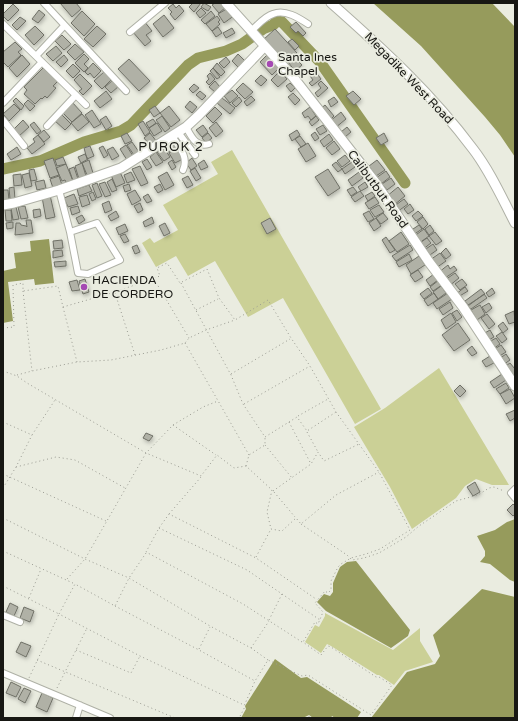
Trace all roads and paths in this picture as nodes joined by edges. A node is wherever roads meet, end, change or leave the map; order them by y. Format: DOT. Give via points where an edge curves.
graph roads {
  1 [pos="44,3"];
  2 [pos="165,3"];
  3 [pos="226,3"];
  4 [pos="331,3"];
  5 [pos="3,24"];
  6 [pos="308,24"];
  7 [pos="64,26"];
  8 [pos="130,32"];
  9 [pos="251,32"];
  10 [pos="262,45"];
  11 [pos="36,56"];
  12 [pos="42,62"];
  13 [pos="126,90"];
  14 [pos="76,95"];
  15 [pos="3,103"];
  16 [pos="86,105"];
  17 [pos="3,120"];
  18 [pos="47,126"];
  19 [pos="179,131"];
  20 [pos="209,144"];
  21 [pos="24,146"];
  22 [pos="195,155"];
  23 [pos="183,170"];
  24 [pos="59,190"];
  25 [pos="3,205"];
  26 [pos="515,223"];
  27 [pos="70,232"];
  28 [pos="154,279"];
  29 [pos="180,283"];
  30 [pos="23,291"];
  31 [pos="115,292"];
  32 [pos="219,298"];
  33 [pos="63,307"];
  34 [pos="195,310"];
  35 [pos="234,320"];
  36 [pos="3,328"];
  37 [pos="206,330"];
  38 [pos="189,338"];
  39 [pos="291,338"];
  40 [pos="185,343"];
  41 [pos="135,355"];
  42 [pos="77,362"];
  43 [pos="310,366"];
  44 [pos="32,371"];
  45 [pos="3,372"];
  46 [pos="231,375"];
  47 [pos="17,376"];
  48 [pos="515,386"];
  49 [pos="329,398"];
  50 [pos="55,400"];
  51 [pos="218,401"];
  52 [pos="243,404"];
  53 [pos="336,412"];
  54 [pos="297,416"];
  55 [pos="3,422"];
  56 [pos="289,422"];
  57 [pos="173,425"];
  58 [pos="307,431"];
  59 [pos="32,435"];
  60 [pos="265,438"];
  61 [pos="359,444"];
  62 [pos="265,445"];
  63 [pos="318,452"];
  64 [pos="146,453"];
  65 [pos="217,455"];
  66 [pos="249,455"];
  67 [pos="311,464"];
  68 [pos="246,466"];
  69 [pos="16,467"];
  70 [pos="379,472"];
  71 [pos="3,474"];
  72 [pos="201,476"];
  73 [pos="10,477"];
  74 [pos="292,478"];
  75 [pos="3,488"];
  76 [pos="126,488"];
  77 [pos="270,489"];
  78 [pos="273,491"];
  79 [pos="514,493"];
  80 [pos="169,514"];
  81 [pos="3,518"];
  82 [pos="296,518"];
  83 [pos="106,521"];
  84 [pos="301,524"];
  85 [pos="159,528"];
  86 [pos="271,529"];
  87 [pos="3,551"];
  88 [pos="146,552"];
  89 [pos="256,558"];
  90 [pos="351,558"];
  91 [pos="85,559"];
  92 [pos="41,569"];
  93 [pos="130,578"];
  94 [pos="67,579"];
  95 [pos="75,584"];
  96 [pos="3,586"];
  97 [pos="282,594"];
  98 [pos="28,598"];
  99 [pos="316,600"];
  100 [pos="115,606"];
  101 [pos="59,614"];
  102 [pos="3,615"];
  103 [pos="320,620"];
  104 [pos="269,621"];
  105 [pos="20,622"];
  106 [pos="210,626"];
  107 [pos="87,628"];
  108 [pos="303,642"];
  109 [pos="251,648"];
  110 [pos="76,650"];
  111 [pos="199,650"];
  112 [pos="140,656"];
  113 [pos="36,660"];
  114 [pos="268,660"];
  115 [pos="3,673"];
  116 [pos="64,673"];
  117 [pos="28,679"];
  118 [pos="256,681"];
  119 [pos="56,692"];
  120 [pos="80,705"];
  121 [pos="244,705"];
  122 [pos="371,715"];
  123 [pos="76,718"];
  124 [pos="110,718"];
  125 [pos="175,718"];
  126 [pos="240,718"];
  127 [pos="305,718"];
  128 [pos="312,718"];
  129 [pos="368,718"];
  1 -- 7 [label="street"];
  2 -- 8 [label="street"];
  3 -- 9 [label="street, Calibutbut Road"];
  4 -- 26 [label="street, Megadike West Road" via="366,33 441,109 474,150"];
  5 -- 11 [label="street"];
  6 -- 9 [label="street" via="292,15 276,13 271,14"];
  7 -- 11 [label="street"];
  7 -- 13 [label="street"];
  9 -- 10 [label="street, Calibutbut Road"];
  10 -- 19 [label="street" via="199,115"];
  10 -- 48 [label="street, Calibutbut Road" via="293,77 375,182"];
  11 -- 12 [label="street"];
  12 -- 14 [label="street"];
  12 -- 15 [label="street"];
  14 -- 16 [label="street"];
  14 -- 18 [label="street"];
  17 -- 21 [label="street"];
  19 -- 20 [label="street" via="200,144"];
  19 -- 22 [label="street"];
  19 -- 23 [label="street" via="186,161"];
  19 -- 24 [label="street" via="121,168"];
  24 -- 25 [label="street"];
  24 -- 27 [label="street"];
  27 -- 27 [label="street" via="78,273 88,274 120,260 97,223"];
  28 -- 29 [label="path" via="160,276 157,268 168,264"];
  28 -- 31 [label="path"];
  28 -- 38 [label="path"];
  29 -- 32 [label="path" via="207,269"];
  29 -- 34 [label="path"];
  30 -- 33 [label="path" via="58,286"];
  30 -- 36 [label="path" via="23,283 13,284 14,327"];
  30 -- 44 [label="path"];
  31 -- 33 [label="path"];
  31 -- 41 [label="path"];
  32 -- 34 [label="path"];
  32 -- 35 [label="path"];
  33 -- 42 [label="path"];
  34 -- 37 [label="path"];
  35 -- 37 [label="path"];
  35 -- 39 [label="path" via="268,300"];
  37 -- 38 [label="path"];
  37 -- 46 [label="path"];
  38 -- 40 [label="path"];
  39 -- 43 [label="path"];
  39 -- 46 [label="path"];
  40 -- 41 [label="path"];
  40 -- 51 [label="path"];
  41 -- 42 [label="path" via="111,360"];
  42 -- 44 [label="path"];
  43 -- 49 [label="path"];
  43 -- 52 [label="path"];
  44 -- 47 [label="path"];
  45 -- 47 [label="path"];
  46 -- 52 [label="path"];
  47 -- 50 [label="path"];
  49 -- 53 [label="path"];
  49 -- 54 [label="path"];
  50 -- 59 [label="path"];
  50 -- 64 [label="path"];
  51 -- 57 [label="path"];
  51 -- 66 [label="path"];
  52 -- 60 [label="path"];
  53 -- 58 [label="path"];
  53 -- 61 [label="path"];
  54 -- 56 [label="path"];
  54 -- 58 [label="path"];
  55 -- 59 [label="path"];
  56 -- 60 [label="path"];
  56 -- 67 [label="path"];
  57 -- 64 [label="path"];
  57 -- 65 [label="path"];
  58 -- 63 [label="path"];
  59 -- 69 [label="path"];
  60 -- 62 [label="path"];
  61 -- 63 [label="path" via="324,461"];
  61 -- 70 [label="path"];
  62 -- 66 [label="path"];
  62 -- 74 [label="path"];
  63 -- 67 [label="path"];
  64 -- 72 [label="path"];
  64 -- 76 [label="path"];
  65 -- 68 [label="path" via="234,468"];
  65 -- 72 [label="path"];
  66 -- 68 [label="path"];
  67 -- 74 [label="path"];
  68 -- 77 [label="path"];
  69 -- 73 [label="path"];
  69 -- 76 [label="path" via="56,456 75,460"];
  70 -- 84 [label="path" via="336,495"];
  70 -- 90 [label="path" via="410,530 380,549"];
  71 -- 73 [label="path"];
  72 -- 80 [label="path"];
  73 -- 75 [label="path"];
  73 -- 83 [label="path"];
  74 -- 78 [label="path"];
  76 -- 83 [label="path"];
  77 -- 78 [label="path"];
  77 -- 86 [label="path" via="272,490 267,512"];
  78 -- 82 [label="path"];
  79 -- 90 [label="path" via="494,487 456,501 379,553 364,558"];
  80 -- 85 [label="path"];
  80 -- 89 [label="path"];
  81 -- 91 [label="path"];
  82 -- 84 [label="path"];
  82 -- 86 [label="path" via="282,531"];
  83 -- 91 [label="path"];
  84 -- 90 [label="path"];
  85 -- 88 [label="path"];
  85 -- 97 [label="path" via="247,570"];
  86 -- 89 [label="path"];
  87 -- 92 [label="path"];
  88 -- 93 [label="path"];
  88 -- 104 [label="path" via="243,604"];
  89 -- 99 [label="path"];
  90 -- 99 [label="path" via="338,567 331,590 328,593 325,590"];
  91 -- 93 [label="path"];
  91 -- 94 [label="path"];
  92 -- 94 [label="path"];
  92 -- 98 [label="path"];
  93 -- 100 [label="path"];
  93 -- 106 [label="path"];
  94 -- 95 [label="path"];
  95 -- 100 [label="path"];
  95 -- 101 [label="path"];
  96 -- 98 [label="path"];
  97 -- 103 [label="path"];
  97 -- 104 [label="path"];
  98 -- 101 [label="path"];
  99 -- 103 [label="path" via="315,603 323,612"];
  100 -- 111 [label="path"];
  101 -- 107 [label="path"];
  101 -- 113 [label="path"];
  102 -- 105 [label="street"];
  103 -- 108 [label="path" via="318,624 314,622"];
  104 -- 108 [label="path"];
  104 -- 109 [label="path"];
  106 -- 109 [label="path"];
  106 -- 111 [label="path"];
  107 -- 110 [label="path"];
  107 -- 112 [label="path"];
  108 -- 122 [label="path" via="321,656 328,646 331,647 392,686"];
  109 -- 114 [label="path"];
  110 -- 112 [label="path" via="131,673"];
  110 -- 116 [label="path"];
  111 -- 118 [label="path"];
  112 -- 121 [label="path"];
  113 -- 116 [label="path"];
  113 -- 117 [label="path"];
  114 -- 118 [label="path"];
  114 -- 122 [label="path" via="302,676 308,675"];
  115 -- 120 [label="street"];
  116 -- 119 [label="path"];
  116 -- 125 [label="path"];
  118 -- 121 [label="path"];
  120 -- 123 [label="street"];
  120 -- 124 [label="street"];
  121 -- 126 [label="path"];
  122 -- 129 [label="path"];
  127 -- 128 [label="path"];
}
